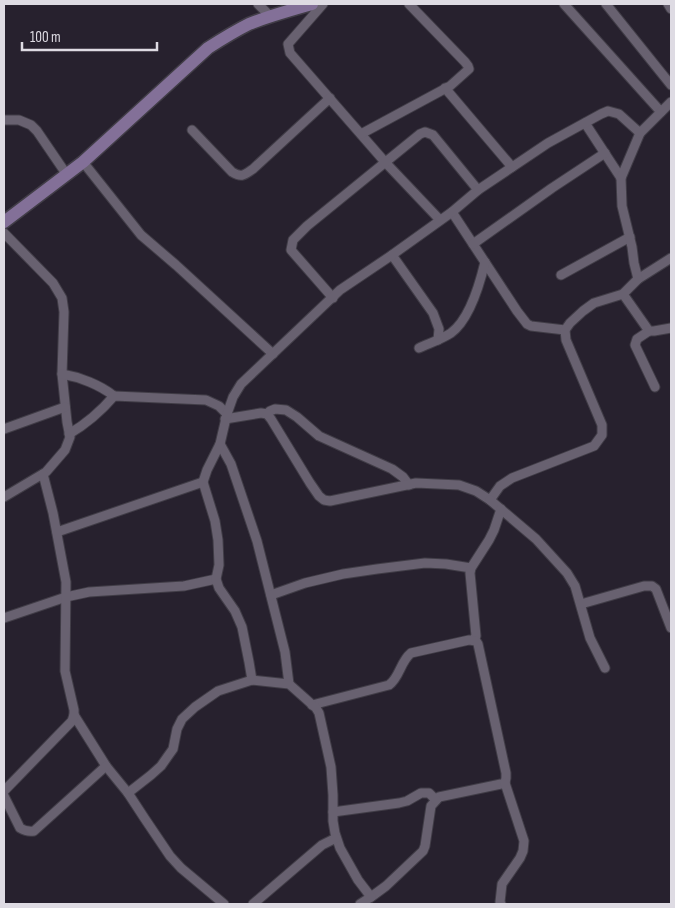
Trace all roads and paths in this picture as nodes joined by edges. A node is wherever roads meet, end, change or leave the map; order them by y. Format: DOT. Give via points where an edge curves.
graph roads {
  1 [pos="258,4"];
  2 [pos="312,4"];
  3 [pos="322,4"];
  4 [pos="409,4"];
  5 [pos="564,4"];
  6 [pos="606,4"];
  7 [pos="668,4"];
  8 [pos="291,7"];
  9 [pos="671,8"];
  10 [pos="271,17"];
  11 [pos="671,85"];
  12 [pos="445,88"];
  13 [pos="330,98"];
  14 [pos="671,102"];
  15 [pos="661,112"];
  16 [pos="4,120"];
  17 [pos="585,122"];
  18 [pos="192,130"];
  19 [pos="640,133"];
  20 [pos="361,134"];
  21 [pos="605,153"];
  22 [pos="82,162"];
  23 [pos="385,162"];
  24 [pos="512,167"];
  25 [pos="67,175"];
  26 [pos="621,178"];
  27 [pos="478,190"];
  28 [pos="452,212"];
  29 [pos="440,220"];
  30 [pos="4,222"];
  31 [pos="4,233"];
  32 [pos="630,237"];
  33 [pos="473,244"];
  34 [pos="392,256"];
  35 [pos="671,258"];
  36 [pos="485,262"];
  37 [pos="561,275"];
  38 [pos="638,279"];
  39 [pos="623,294"];
  40 [pos="332,298"];
  41 [pos="671,328"];
  42 [pos="566,330"];
  43 [pos="648,330"];
  44 [pos="438,340"];
  45 [pos="419,348"];
  46 [pos="273,354"];
  47 [pos="62,374"];
  48 [pos="655,386"];
  49 [pos="114,396"];
  50 [pos="66,407"];
  51 [pos="267,414"];
  52 [pos="226,417"];
  53 [pos="4,430"];
  54 [pos="69,434"];
  55 [pos="220,444"];
  56 [pos="44,474"];
  57 [pos="203,482"];
  58 [pos="409,485"];
  59 [pos="4,497"];
  60 [pos="490,500"];
  61 [pos="501,509"];
  62 [pos="57,532"];
  63 [pos="471,568"];
  64 [pos="216,578"];
  65 [pos="271,595"];
  66 [pos="66,597"];
  67 [pos="671,601"];
  68 [pos="581,604"];
  69 [pos="662,605"];
  70 [pos="4,618"];
  71 [pos="671,628"];
  72 [pos="473,640"];
  73 [pos="605,668"];
  74 [pos="252,680"];
  75 [pos="289,684"];
  76 [pos="312,704"];
  77 [pos="74,715"];
  78 [pos="106,766"];
  79 [pos="504,782"];
  80 [pos="4,791"];
  81 [pos="128,793"];
  82 [pos="4,796"];
  83 [pos="436,800"];
  84 [pos="333,812"];
  85 [pos="336,838"];
  86 [pos="371,897"];
  87 [pos="224,904"];
  88 [pos="253,904"];
  89 [pos="360,904"];
  90 [pos="501,904"];
  1 -- 10 [label="street"];
  2 -- 8 [label="main road"];
  3 -- 13 [label="street" via="288,48"];
  4 -- 12 [label="street" via="468,66 467,72"];
  5 -- 15 [label="street"];
  6 -- 11 [label="street"];
  7 -- 9 [label="street"];
  8 -- 10 [label="main road"];
  10 -- 22 [label="main road" via="232,33 208,48"];
  12 -- 20 [label="street"];
  12 -- 24 [label="street"];
  13 -- 18 [label="street" via="244,175 232,172"];
  13 -- 20 [label="street"];
  14 -- 15 [label="street"];
  15 -- 19 [label="street"];
  16 -- 25 [label="street" via="19,120 37,131"];
  17 -- 19 [label="street" via="608,111 614,112"];
  17 -- 21 [label="street"];
  17 -- 24 [label="street"];
  19 -- 26 [label="street"];
  20 -- 23 [label="street"];
  21 -- 26 [label="street"];
  21 -- 33 [label="street"];
  22 -- 25 [label="main road"];
  22 -- 46 [label="street" via="141,235"];
  23 -- 27 [label="street" via="425,132 433,135"];
  23 -- 29 [label="street"];
  23 -- 40 [label="street" via="293,240 291,250"];
  24 -- 27 [label="street"];
  25 -- 30 [label="main road"];
  26 -- 32 [label="street" via="622,206"];
  27 -- 28 [label="street"];
  28 -- 29 [label="street"];
  28 -- 33 [label="street"];
  29 -- 34 [label="street"];
  31 -- 47 [label="street" via="53,283 62,298"];
  32 -- 37 [label="street"];
  32 -- 38 [label="street"];
  33 -- 36 [label="street"];
  34 -- 40 [label="street"];
  34 -- 44 [label="street" via="433,312"];
  35 -- 38 [label="street"];
  36 -- 42 [label="street" via="527,324"];
  36 -- 44 [label="street" via="479,287 466,316 457,328"];
  38 -- 39 [label="street"];
  39 -- 42 [label="street" via="594,303"];
  39 -- 43 [label="street"];
  40 -- 46 [label="street"];
  41 -- 43 [label="street"];
  42 -- 60 [label="street" via="566,340 602,426 602,435 594,446 512,478 500,486"];
  43 -- 48 [label="street" via="635,345"];
  44 -- 45 [label="street"];
  46 -- 52 [label="street" via="241,384"];
  47 -- 49 [label="street"];
  47 -- 50 [label="street"];
  49 -- 52 [label="street" via="206,400 219,406"];
  49 -- 54 [label="street"];
  50 -- 53 [label="street"];
  50 -- 54 [label="street"];
  51 -- 52 [label="street"];
  51 -- 58 [label="street" via="275,408 286,410 319,436 392,469"];
  51 -- 58 [label="street" via="324,500 336,501"];
  52 -- 55 [label="street"];
  54 -- 56 [label="street" via="65,450"];
  55 -- 57 [label="street"];
  55 -- 65 [label="street" via="231,464"];
  56 -- 59 [label="street"];
  56 -- 62 [label="street"];
  57 -- 62 [label="street"];
  57 -- 64 [label="street" via="218,540"];
  58 -- 60 [label="street" via="459,485"];
  60 -- 61 [label="street"];
  61 -- 63 [label="street" via="489,540"];
  61 -- 68 [label="street" via="536,539 567,573 576,586"];
  62 -- 66 [label="street"];
  63 -- 65 [label="street" via="425,563 368,570 305,583"];
  63 -- 72 [label="street" via="476,636"];
  64 -- 66 [label="street" via="184,586 88,592"];
  64 -- 74 [label="street" via="242,627"];
  65 -- 75 [label="street"];
  66 -- 70 [label="street"];
  66 -- 77 [label="street" via="65,671"];
  67 -- 69 [label="street"];
  68 -- 69 [label="street" via="652,586"];
  68 -- 73 [label="street" via="590,638"];
  69 -- 71 [label="street"];
  72 -- 76 [label="street" via="411,654 388,685"];
  72 -- 79 [label="street" via="478,644 488,688 506,772"];
  74 -- 75 [label="street"];
  74 -- 81 [label="street" via="218,691 195,707 182,719 168,756"];
  75 -- 76 [label="street"];
  76 -- 84 [label="street" via="319,713 331,767"];
  77 -- 78 [label="street"];
  77 -- 80 [label="street" via="72,721"];
  78 -- 81 [label="street"];
  78 -- 82 [label="street" via="34,831 20,828"];
  79 -- 83 [label="street"];
  79 -- 90 [label="street" via="524,841 520,858 502,884"];
  81 -- 87 [label="street" via="170,856"];
  83 -- 84 [label="street" via="429,793 421,793 399,803"];
  83 -- 86 [label="street" via="431,806 422,850"];
  84 -- 85 [label="street"];
  85 -- 86 [label="street" via="358,880"];
  85 -- 88 [label="street" via="322,845"];
  86 -- 89 [label="street"];
}
